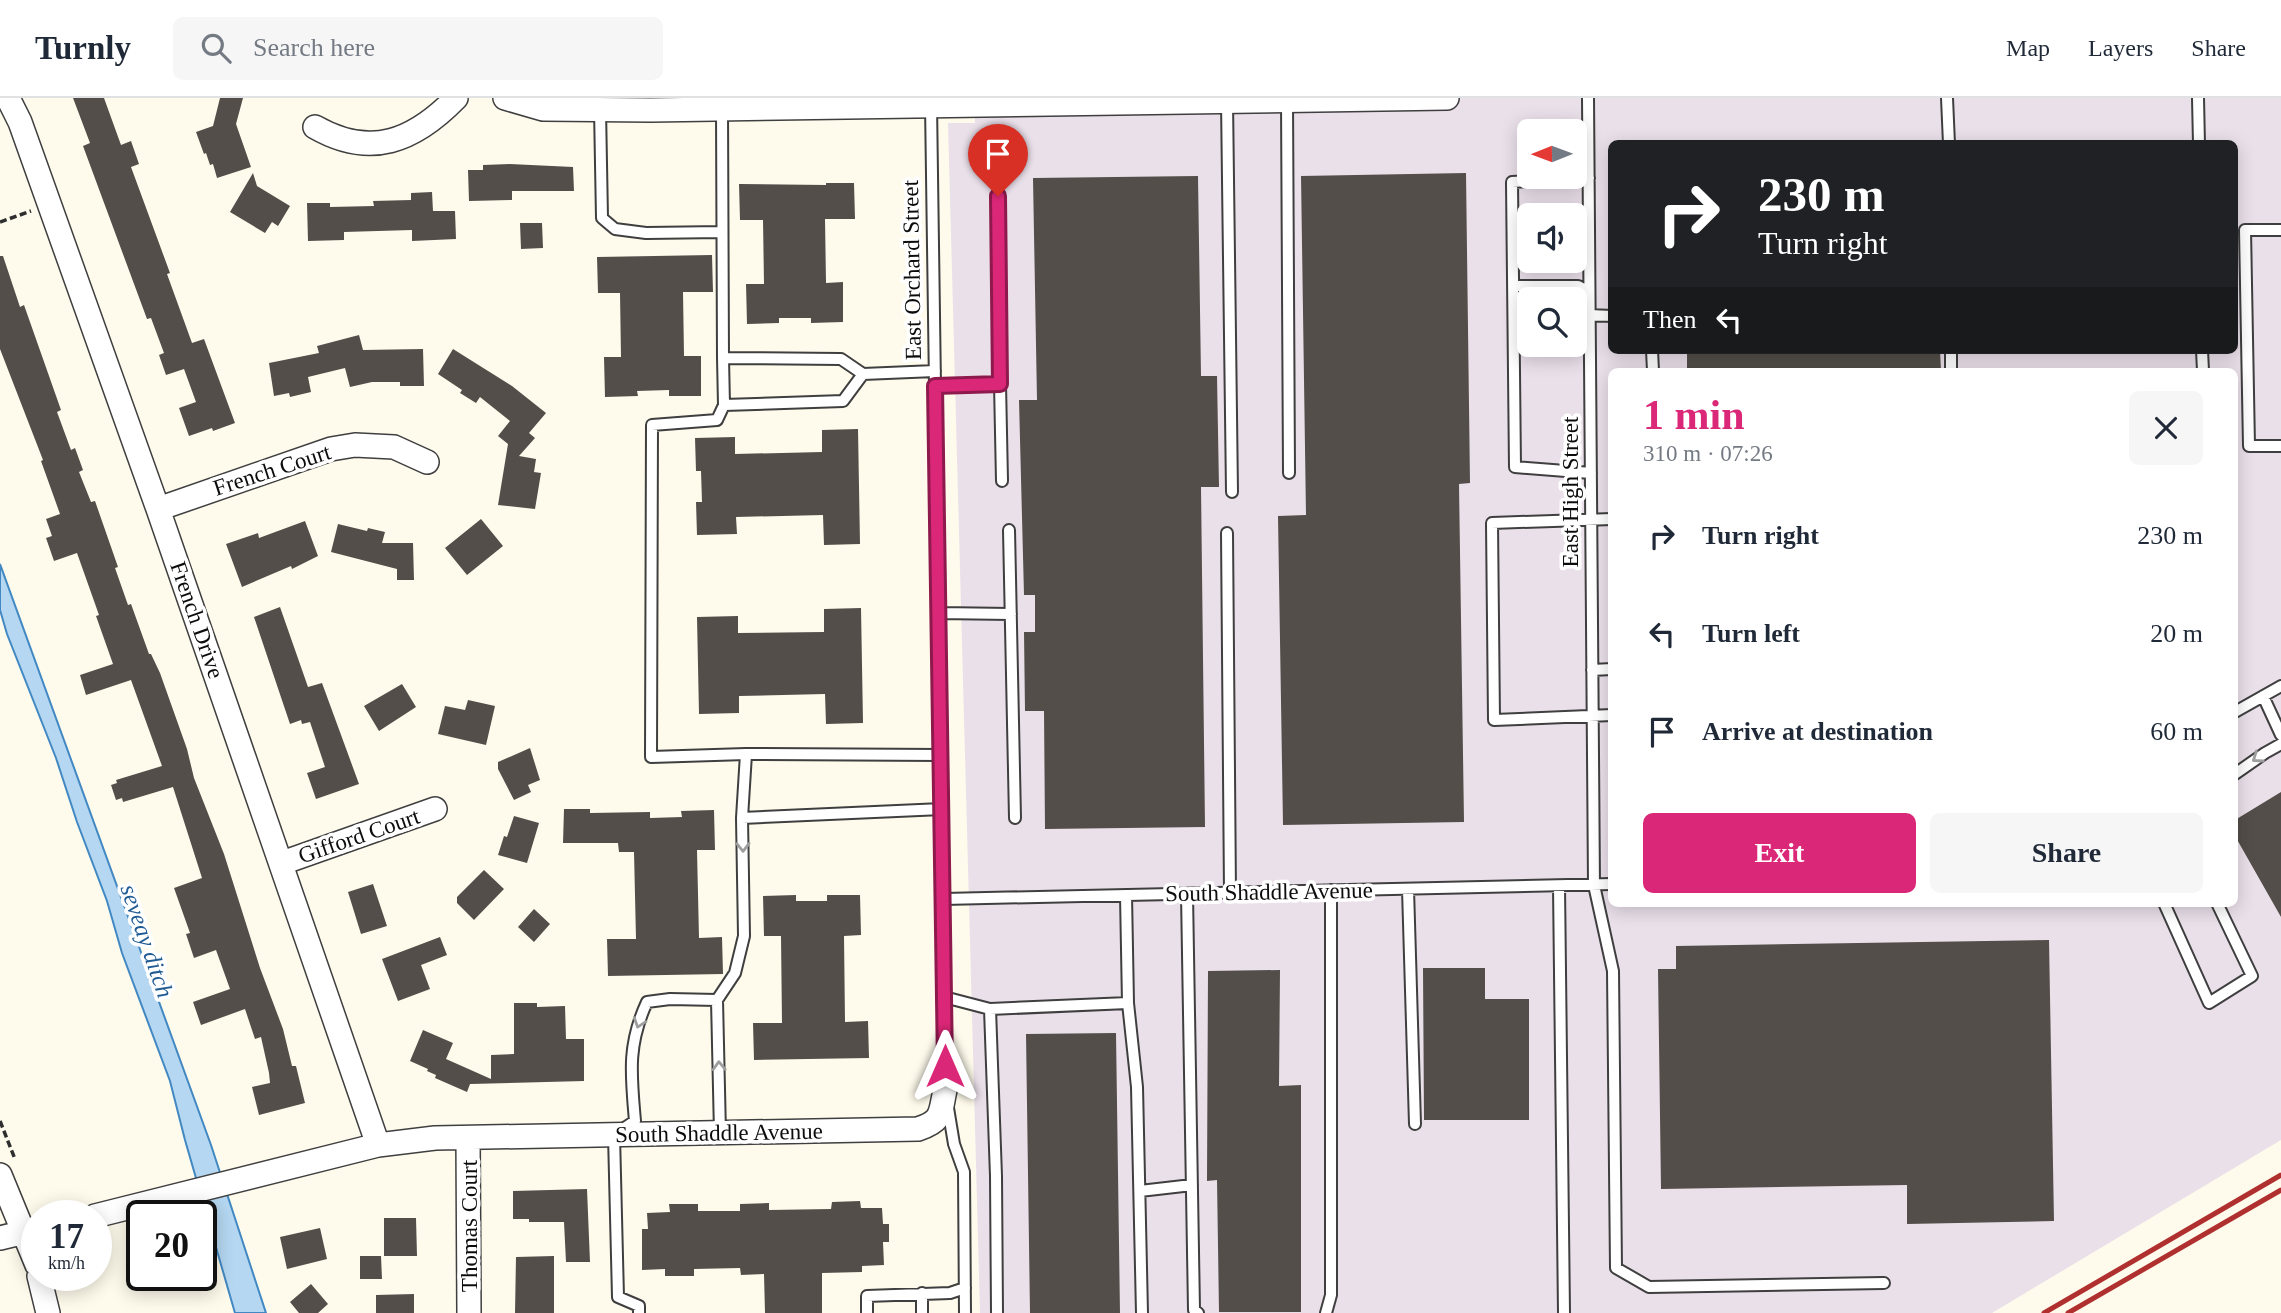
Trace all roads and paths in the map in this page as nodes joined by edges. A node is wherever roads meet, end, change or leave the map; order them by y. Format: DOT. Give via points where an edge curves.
graph roads {
  1 [pos="8,98"];
  2 [pos="456,98"];
  3 [pos="505,98"];
  4 [pos="1447,98"];
  5 [pos="1588,98"];
  6 [pos="1947,98"];
  7 [pos="2198,98"];
  8 [pos="1287,100"];
  9 [pos="1033,101"];
  10 [pos="1227,101"];
  11 [pos="931,102"];
  12 [pos="988,102"];
  13 [pos="840,103"];
  14 [pos="604,106"];
  15 [pos="722,109"];
  16 [pos="315,127"];
  17 [pos="1949,140"];
  18 [pos="2199,140"];
  19 [pos="1589,178"];
  20 [pos="998,196"];
  21 [pos="49,205"];
  22 [pos="0,222"];
  23 [pos="2281,230"];
  24 [pos="722,232"];
  25 [pos="1513,286"];
  26 [pos="1589,292"];
  27 [pos="1590,315"];
  28 [pos="1608,316"];
  29 [pos="723,358"];
  30 [pos="935,371"];
  31 [pos="863,374"];
  32 [pos="1000,384"];
  33 [pos="935,386"];
  34 [pos="724,405"];
  35 [pos="2281,446"];
  36 [pos="427,462"];
  37 [pos="1289,472"];
  38 [pos="1591,472"];
  39 [pos="1002,481"];
  40 [pos="1232,492"];
  41 [pos="158,509"];
  42 [pos="1608,519"];
  43 [pos="1591,521"];
  44 [pos="1009,530"];
  45 [pos="1227,533"];
  46 [pos="939,613"];
  47 [pos="1011,614"];
  48 [pos="1592,670"];
  49 [pos="1608,670"];
  50 [pos="2281,686"];
  51 [pos="2263,696"];
  52 [pos="2238,710"];
  53 [pos="1608,716"];
  54 [pos="1592,718"];
  55 [pos="2281,735"];
  56 [pos="2281,744"];
  57 [pos="746,754"];
  58 [pos="941,755"];
  59 [pos="2238,772"];
  60 [pos="435,809"];
  61 [pos="942,809"];
  62 [pos="742,818"];
  63 [pos="1015,818"];
  64 [pos="282,863"];
  65 [pos="1608,884"];
  66 [pos="1594,885"];
  67 [pos="1559,886"];
  68 [pos="1408,889"];
  69 [pos="1331,890"];
  70 [pos="1230,893"];
  71 [pos="1186,894"];
  72 [pos="1126,895"];
  73 [pos="944,899"];
  74 [pos="2166,907"];
  75 [pos="2219,907"];
  76 [pos="944,997"];
  77 [pos="717,1000"];
  78 [pos="1128,1003"];
  79 [pos="990,1009"];
  80 [pos="945,1090"];
  81 [pos="1415,1124"];
  82 [pos="720,1133"];
  83 [pos="614,1135"];
  84 [pos="468,1138"];
  85 [pos="378,1146"];
  86 [pos="0,1175"];
  87 [pos="1192,1185"];
  88 [pos="1140,1191"];
  89 [pos="112,1212"];
  90 [pos="21,1214"];
  91 [pos="21,1233"];
  92 [pos="0,1238"];
  93 [pos="1884,1283"];
  94 [pos="965,1288"];
  95 [pos="43,1291"];
  96 [pos="922,1293"];
  97 [pos="48,1313"];
  98 [pos="469,1313"];
  99 [pos="639,1313"];
  100 [pos="867,1313"];
  101 [pos="922,1313"];
  102 [pos="965,1313"];
  103 [pos="997,1313"];
  104 [pos="1142,1313"];
  105 [pos="1198,1313"];
  106 [pos="1326,1313"];
  107 [pos="1564,1313"];
  1 -- 21 [label="street, French Drive"];
  2 -- 16 [label="street" via="434,120 409,135 380,142 348,142"];
  3 -- 14 [label="street" via="543,109"];
  4 -- 8 [label="street"];
  5 -- 19 [label="lane, East High Street"];
  6 -- 17 [label="lane"];
  7 -- 18 [label="lane"];
  8 -- 10 [label="street"];
  8 -- 37 [label="lane"];
  9 -- 10 [label="street"];
  9 -- 12 [label="street"];
  10 -- 40 [label="lane"];
  11 -- 12 [label="street"];
  11 -- 13 [label="street"];
  11 -- 30 [label="lane, East Orchard Street"];
  13 -- 15 [label="street"];
  14 -- 15 [label="street"];
  14 -- 24 [label="lane" via="602,218 625,231"];
  15 -- 24 [label="lane"];
  19 -- 25 [label="lane" via="1512,182"];
  19 -- 26 [label="lane, East High Street"];
  20 -- 32 [label="lane"];
  21 -- 22 [label="path"];
  21 -- 41 [label="street, French Drive"];
  23 -- 35 [label="lane" via="2245,230 2249,446"];
  24 -- 29 [label="lane"];
  25 -- 26 [label="lane" via="1578,286"];
  25 -- 38 [label="lane" via="1514,467"];
  26 -- 27 [label="lane, East High Street"];
  27 -- 28 [label="lane"];
  27 -- 38 [label="lane, East High Street"];
  29 -- 31 [label="lane" via="841,359"];
  29 -- 34 [label="lane"];
  30 -- 31 [label="lane"];
  30 -- 33 [label="lane, East Orchard Street"];
  31 -- 34 [label="lane" via="844,401"];
  32 -- 33 [label="lane"];
  32 -- 39 [label="lane"];
  33 -- 46 [label="lane, East Orchard Street"];
  34 -- 57 [label="lane" via="717,420 652,425 651,757"];
  36 -- 41 [label="street, French Court" via="394,447 331,449"];
  38 -- 43 [label="lane, East High Street"];
  41 -- 64 [label="street, French Drive"];
  42 -- 43 [label="lane"];
  43 -- 48 [label="lane, East High Street"];
  43 -- 54 [label="lane" via="1492,523 1494,720"];
  44 -- 47 [label="lane"];
  45 -- 70 [label="lane"];
  46 -- 47 [label="lane"];
  46 -- 58 [label="lane, East Orchard Street"];
  47 -- 63 [label="lane"];
  48 -- 49 [label="lane"];
  48 -- 54 [label="lane, East High Street"];
  50 -- 51 [label="lane"];
  51 -- 52 [label="lane"];
  51 -- 55 [label="lane"];
  53 -- 54 [label="lane"];
  54 -- 66 [label="lane, East High Street"];
  56 -- 59 [label="lane, one-way"];
  57 -- 58 [label="lane"];
  57 -- 62 [label="lane"];
  58 -- 61 [label="lane, East Orchard Street"];
  60 -- 64 [label="street, Gifford Court"];
  61 -- 62 [label="lane"];
  61 -- 73 [label="lane, East Orchard Street"];
  62 -- 77 [label="lane, one-way" via="744,936 735,973"];
  64 -- 85 [label="street, French Drive"];
  65 -- 66 [label="lane, South Shaddle Avenue"];
  66 -- 67 [label="lane, South Shaddle Avenue"];
  66 -- 93 [label="lane, East High Street" via="1613,971 1616,1268 1649,1287"];
  67 -- 68 [label="lane, South Shaddle Avenue"];
  67 -- 107 [label="lane"];
  68 -- 69 [label="lane, South Shaddle Avenue"];
  68 -- 81 [label="lane"];
  69 -- 70 [label="lane, South Shaddle Avenue"];
  69 -- 106 [label="lane" via="1331,1295"];
  70 -- 71 [label="lane, South Shaddle Avenue"];
  71 -- 72 [label="lane, South Shaddle Avenue"];
  71 -- 87 [label="lane"];
  72 -- 73 [label="lane, South Shaddle Avenue"];
  72 -- 78 [label="lane"];
  73 -- 76 [label="lane, East Orchard Street"];
  74 -- 75 [label="lane" via="2209,1003 2252,976"];
  76 -- 79 [label="lane"];
  76 -- 80 [label="lane, East Orchard Street"];
  82 -- 77 [label="lane, one-way"];
  77 -- 83 [label="lane, one-way" via="647,1002 636,1026 631,1059 635,1121"];
  78 -- 79 [label="lane"];
  78 -- 88 [label="lane" via="1137,1087"];
  79 -- 103 [label="lane"];
  80 -- 82 [label="street, South Shaddle Avenue" via="938,1119 918,1129"];
  80 -- 94 [label="lane, East Orchard Street" via="964,1172"];
  82 -- 83 [label="street, South Shaddle Avenue"];
  83 -- 84 [label="street, South Shaddle Avenue"];
  83 -- 99 [label="lane" via="618,1297 639,1306"];
  84 -- 85 [label="street, South Shaddle Avenue"];
  84 -- 98 [label="street, Thomas Court"];
  85 -- 89 [label="street, South Shaddle Avenue"];
  86 -- 90 [label="street"];
  87 -- 88 [label="lane"];
  87 -- 105 [label="lane" via="1194,1310"];
  88 -- 104 [label="lane"];
  91 -- 92 [label="street"];
  94 -- 96 [label="lane"];
  94 -- 102 [label="lane, East Orchard Street"];
  95 -- 97 [label="street"];
  96 -- 100 [label="lane" via="867,1296"];
  96 -- 101 [label="lane"];
}
